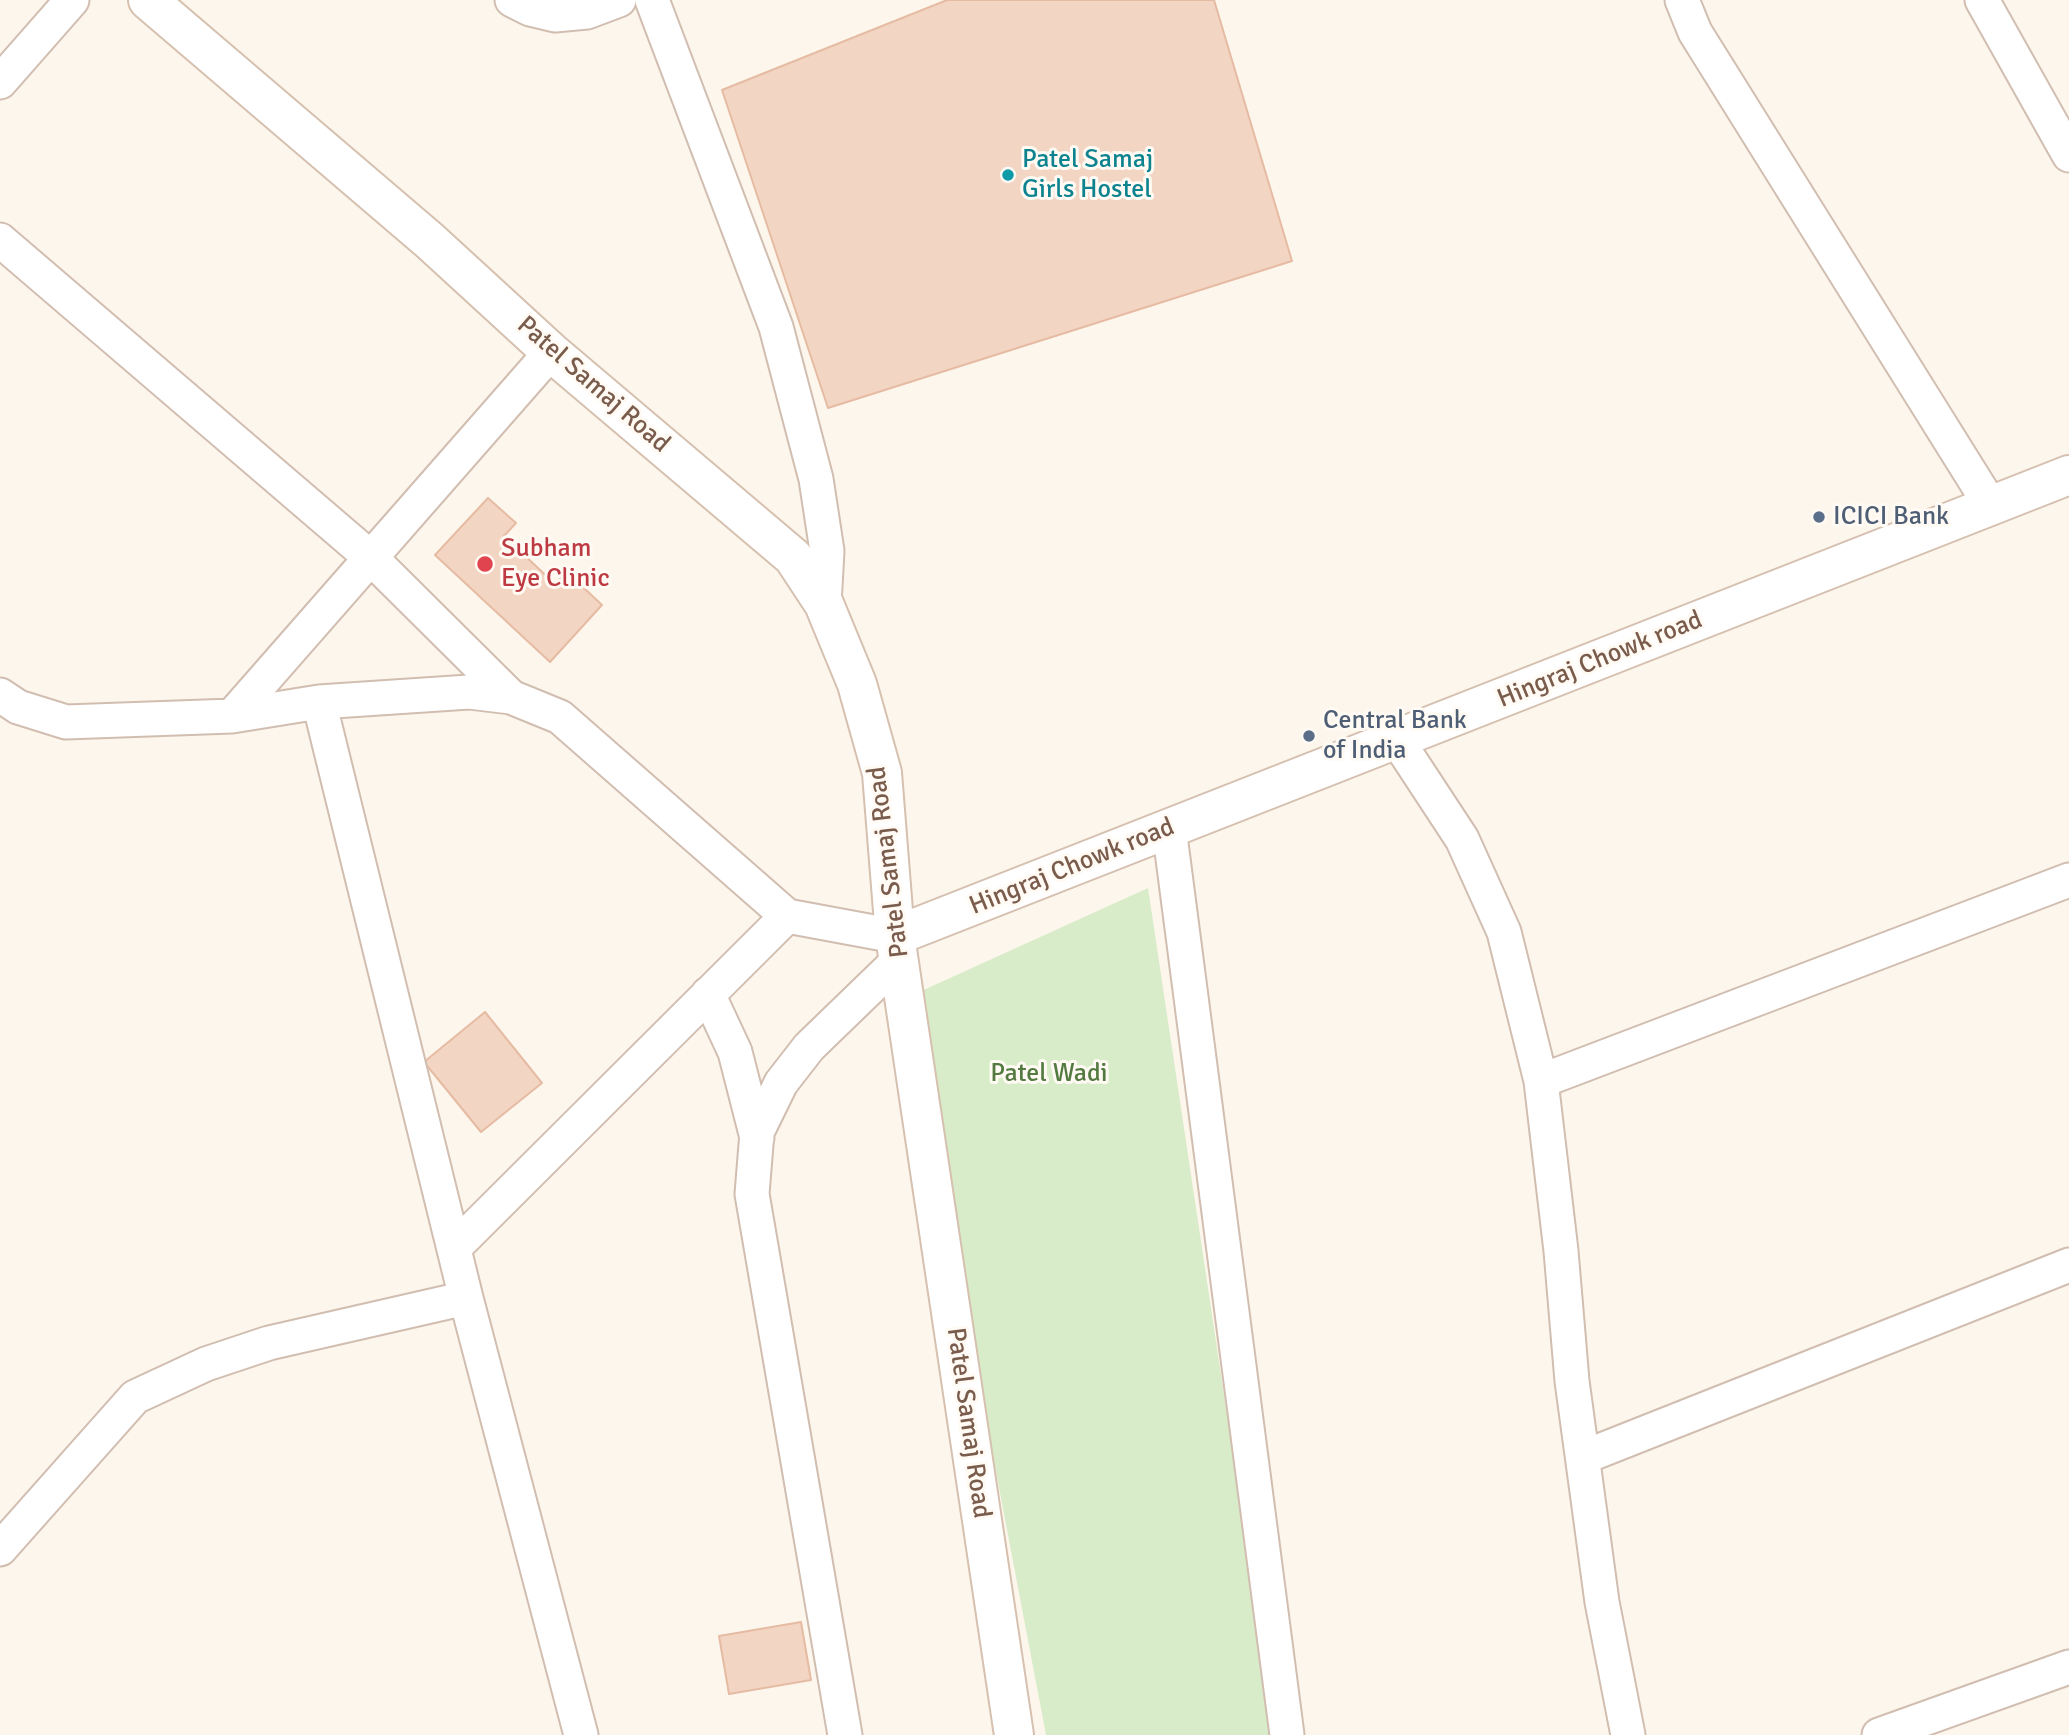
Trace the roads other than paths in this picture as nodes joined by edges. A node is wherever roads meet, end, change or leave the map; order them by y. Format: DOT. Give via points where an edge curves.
graph roads {
  1 [pos="72,0"];
  2 [pos="148,0"];
  3 [pos="512,0"];
  4 [pos="619,0"];
  5 [pos="653,0"];
  6 [pos="1682,0"];
  7 [pos="1982,0"];
  8 [pos="0,82"];
  9 [pos="2069,155"];
  10 [pos="0,240"];
  11 [pos="551,352"];
  12 [pos="2069,475"];
  13 [pos="1991,506"];
  14 [pos="371,558"];
  15 [pos="824,604"];
  16 [pos="0,695"];
  17 [pos="512,698"];
  18 [pos="319,702"];
  19 [pos="232,716"];
  20 [pos="1397,740"];
  21 [pos="1169,828"];
  22 [pos="2069,880"];
  23 [pos="787,916"];
  24 [pos="897,948"];
  25 [pos="709,994"];
  26 [pos="1541,1081"];
  27 [pos="757,1138"];
  28 [pos="454,1248"];
  29 [pos="2069,1265"];
  30 [pos="466,1298"];
  31 [pos="1584,1457"];
  32 [pos="0,1549"];
  33 [pos="2069,1667"];
  34 [pos="581,1735"];
  35 [pos="845,1735"];
  36 [pos="1014,1735"];
  37 [pos="1287,1735"];
  38 [pos="1628,1735"];
  39 [pos="1879,1735"];
  1 -- 8 [label="street"];
  2 -- 11 [label="street, Patel Samaj Road" via="430,240"];
  3 -- 4 [label="street" via="555,15 587,12"];
  5 -- 15 [label="street" via="776,327 816,479 827,551"];
  6 -- 13 [label="street" via="1695,32"];
  7 -- 9 [label="street"];
  10 -- 14 [label="street"];
  11 -- 14 [label="street"];
  11 -- 15 [label="street, Patel Samaj Road" via="793,557"];
  12 -- 13 [label="street, Hingraj Chowk road"];
  13 -- 20 [label="street, Hingraj Chowk road"];
  14 -- 17 [label="street"];
  14 -- 19 [label="street"];
  15 -- 24 [label="street, Patel Samaj Road" via="857,684 882,773"];
  16 -- 19 [label="street" via="66,722"];
  17 -- 18 [label="street" via="469,692"];
  17 -- 23 [label="street" via="560,716"];
  18 -- 19 [label="street"];
  18 -- 28 [label="street"];
  20 -- 21 [label="street, Hingraj Chowk road"];
  20 -- 26 [label="street" via="1462,839 1504,932"];
  21 -- 24 [label="street, Hingraj Chowk road"];
  21 -- 37 [label="street"];
  22 -- 26 [label="street"];
  23 -- 24 [label="street"];
  23 -- 25 [label="street"];
  24 -- 27 [label="street" via="781,1083"];
  24 -- 36 [label="street, Patel Samaj Road"];
  25 -- 27 [label="street" via="736,1052"];
  25 -- 28 [label="street"];
  26 -- 31 [label="street"];
  27 -- 35 [label="street" via="752,1194"];
  28 -- 30 [label="street"];
  29 -- 31 [label="street"];
  30 -- 32 [label="street" via="270,1343 206,1364 135,1396"];
  30 -- 34 [label="street"];
  31 -- 38 [label="street" via="1602,1602"];
  33 -- 39 [label="street"];
}
